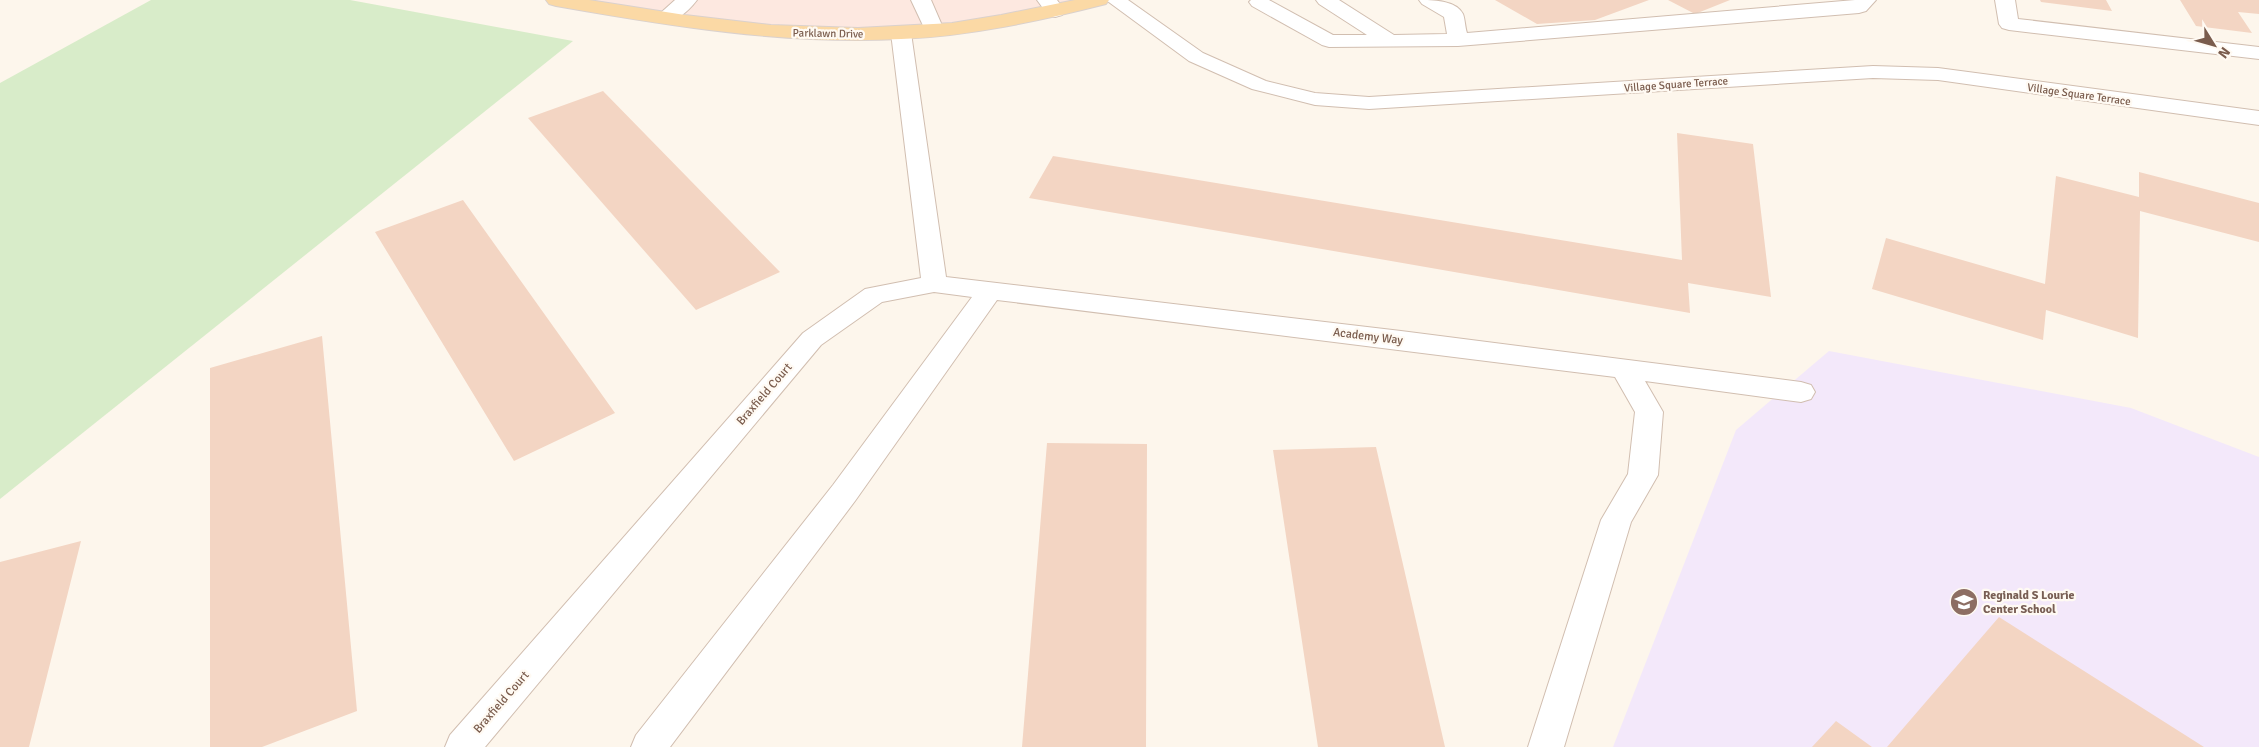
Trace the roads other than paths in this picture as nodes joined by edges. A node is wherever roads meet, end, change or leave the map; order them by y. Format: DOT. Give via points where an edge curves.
graph roads {
  1 [pos="556,0"];
  2 [pos="687,0"];
  3 [pos="921,0"];
  4 [pos="1099,0"];
  5 [pos="1116,0"];
  6 [pos="1326,0"];
  7 [pos="1430,0"];
  8 [pos="1866,0"];
  9 [pos="2004,0"];
  10 [pos="1259,2"];
  11 [pos="1051,5"];
  12 [pos="665,18"];
  13 [pos="934,30"];
  14 [pos="901,33"];
  15 [pos="1388,40"];
  16 [pos="1458,40"];
  17 [pos="2259,54"];
  18 [pos="2259,118"];
  19 [pos="934,284"];
  20 [pos="990,291"];
  21 [pos="1624,369"];
  22 [pos="1801,392"];
  23 [pos="463,747"];
  24 [pos="649,747"];
  25 [pos="1546,747"];
  1 -- 12 [label="main road, Parklawn Drive"];
  2 -- 12 [label="street"];
  3 -- 13 [label="street"];
  4 -- 11 [label="main road, Parklawn Drive"];
  5 -- 18 [label="street, Village Square Terrace" via="1196,57 1259,85 1315,99 1369,103 1873,72 1938,74"];
  6 -- 15 [label="street"];
  7 -- 16 [label="street" via="1453,14"];
  8 -- 16 [label="street" via="1859,7"];
  9 -- 17 [label="street" via="2009,24"];
  10 -- 15 [label="street" via="1328,41"];
  11 -- 13 [label="main road, Parklawn Drive" via="1024,18"];
  12 -- 14 [label="main road, Parklawn Drive" via="793,33"];
  13 -- 14 [label="main road, Parklawn Drive"];
  14 -- 19 [label="street"];
  15 -- 16 [label="street"];
  19 -- 20 [label="street, Academy Way"];
  19 -- 23 [label="street, Braxfield Court" via="874,295 812,339"];
  20 -- 21 [label="street, Academy Way"];
  20 -- 24 [label="street" via="844,493"];
  21 -- 22 [label="street, Academy Way"];
  21 -- 25 [label="street" via="1649,412 1643,476 1616,520"];
}
